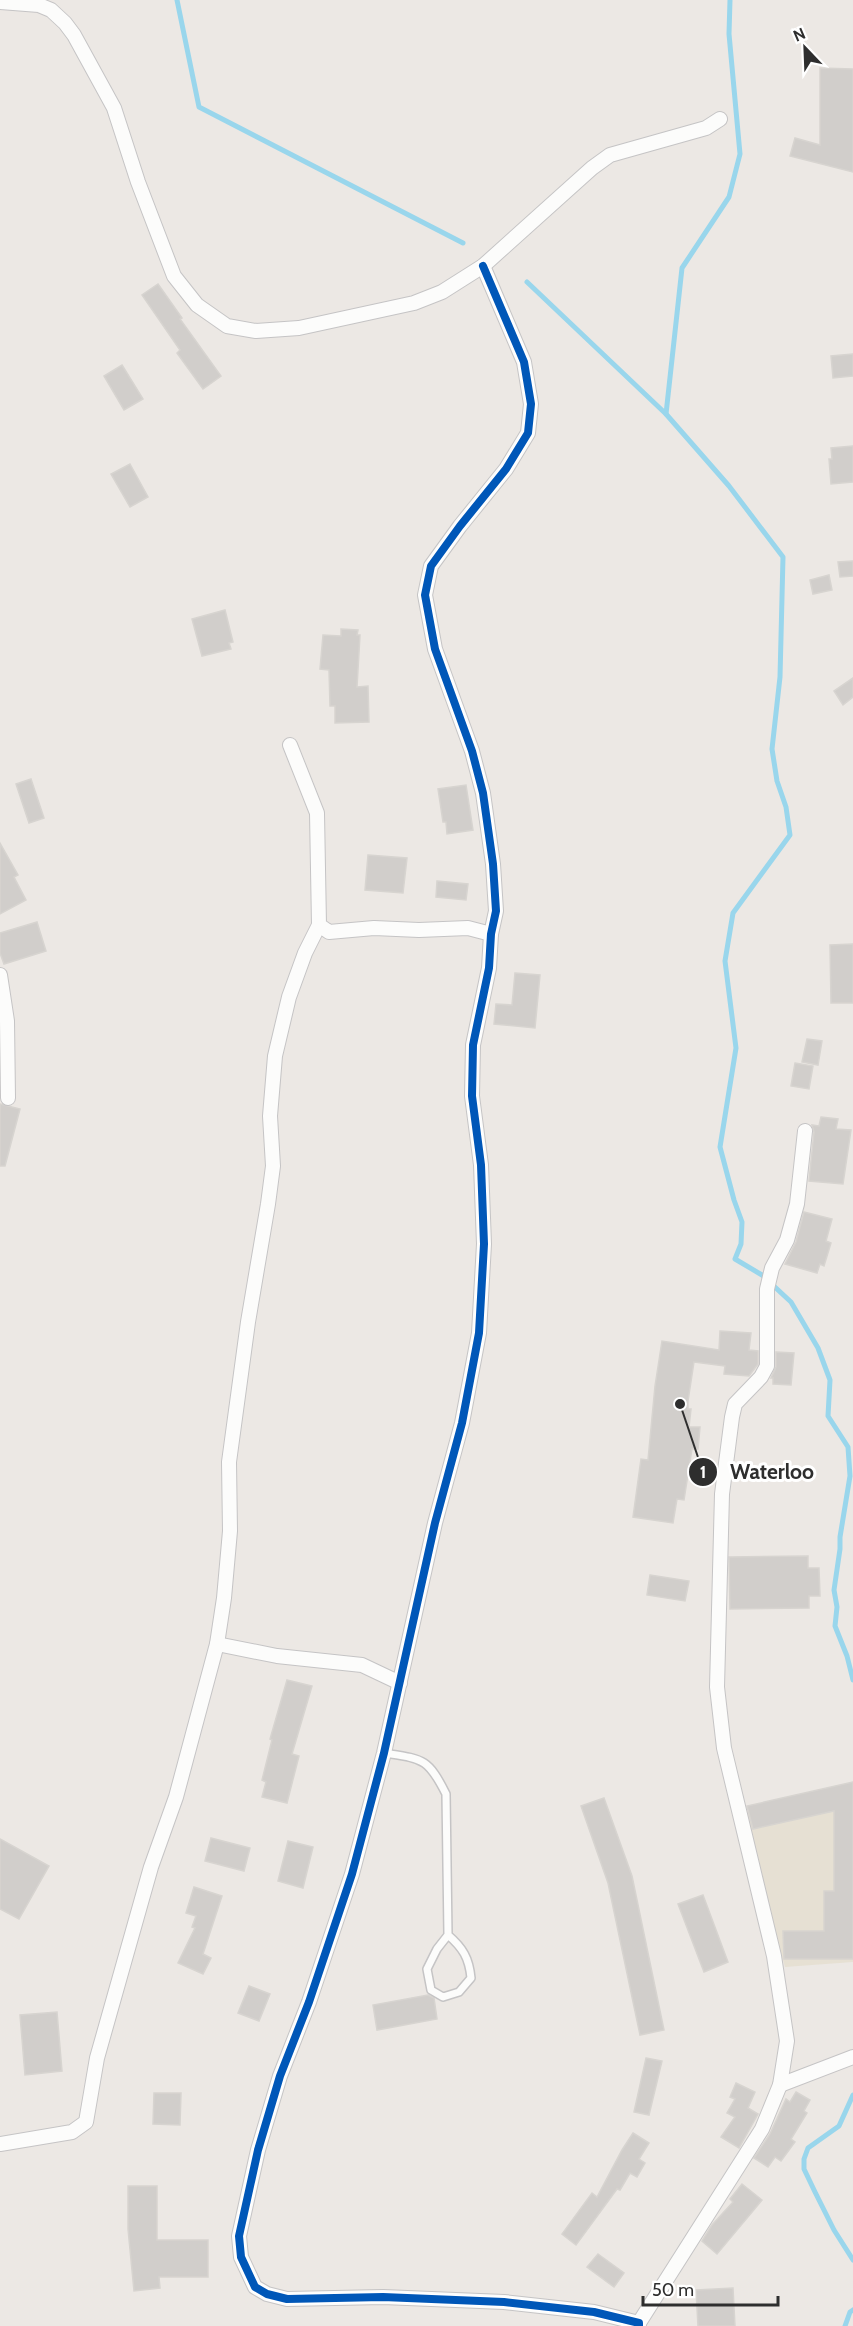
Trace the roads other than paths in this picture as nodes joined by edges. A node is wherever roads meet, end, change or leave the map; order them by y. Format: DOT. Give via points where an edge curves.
graph roads {
  1 [pos="0,2"];
  2 [pos="720,119"];
  3 [pos="483,266"];
  4 [pos="290,745"];
  5 [pos="318,925"];
  6 [pos="491,934"];
  7 [pos="0,975"];
  8 [pos="9,1098"];
  9 [pos="805,1131"];
  10 [pos="217,1644"];
  11 [pos="400,1683"];
  12 [pos="384,1753"];
  13 [pos="448,1935"];
  14 [pos="853,2057"];
  15 [pos="780,2085"];
  16 [pos="0,2144"];
  17 [pos="638,2325"];
  1 -- 3 [label="street" via="39,4 65,22 114,108 174,276 196,305 227,326 256,331 299,328 414,303 442,292"];
  2 -- 3 [label="street" via="706,128 610,155"];
  3 -- 6 [label="street" via="524,362 531,404 528,433 507,469 431,566 425,595 435,649 472,750 483,793 496,911"];
  4 -- 5 [label="street" via="317,813"];
  5 -- 6 [label="street" via="329,932 468,928"];
  5 -- 10 [label="street" via="304,952 275,1056 270,1116 273,1166 229,1462 230,1531"];
  6 -- 11 [label="street" via="489,968 473,1045 472,1095 481,1165 484,1244 479,1333 462,1423 435,1523"];
  7 -- 8 [label="street" via="7,1021"];
  9 -- 15 [label="street" via="797,1204 767,1289 767,1366 735,1404 722,1494 717,1687 724,1748 774,1956 787,2041"];
  10 -- 11 [label="street" via="277,1656 362,1665"];
  10 -- 16 [label="street" via="176,1797 151,1867 97,2058 86,2122 72,2132"];
  11 -- 12 [label="street"];
  12 -- 13 [label="lane" via="418,1758 436,1773 446,1794"];
  12 -- 17 [label="street" via="352,1874 280,2076 258,2150 239,2236 246,2271 255,2287 287,2299 383,2297 504,2302 594,2312"];
  13 -- 13 [label="lane" via="462,1947 469,1960 471,1978 459,1992 443,1997 431,1990 427,1969"];
  14 -- 15 [label="street"];
  15 -- 17 [label="street" via="762,2129"];
}
